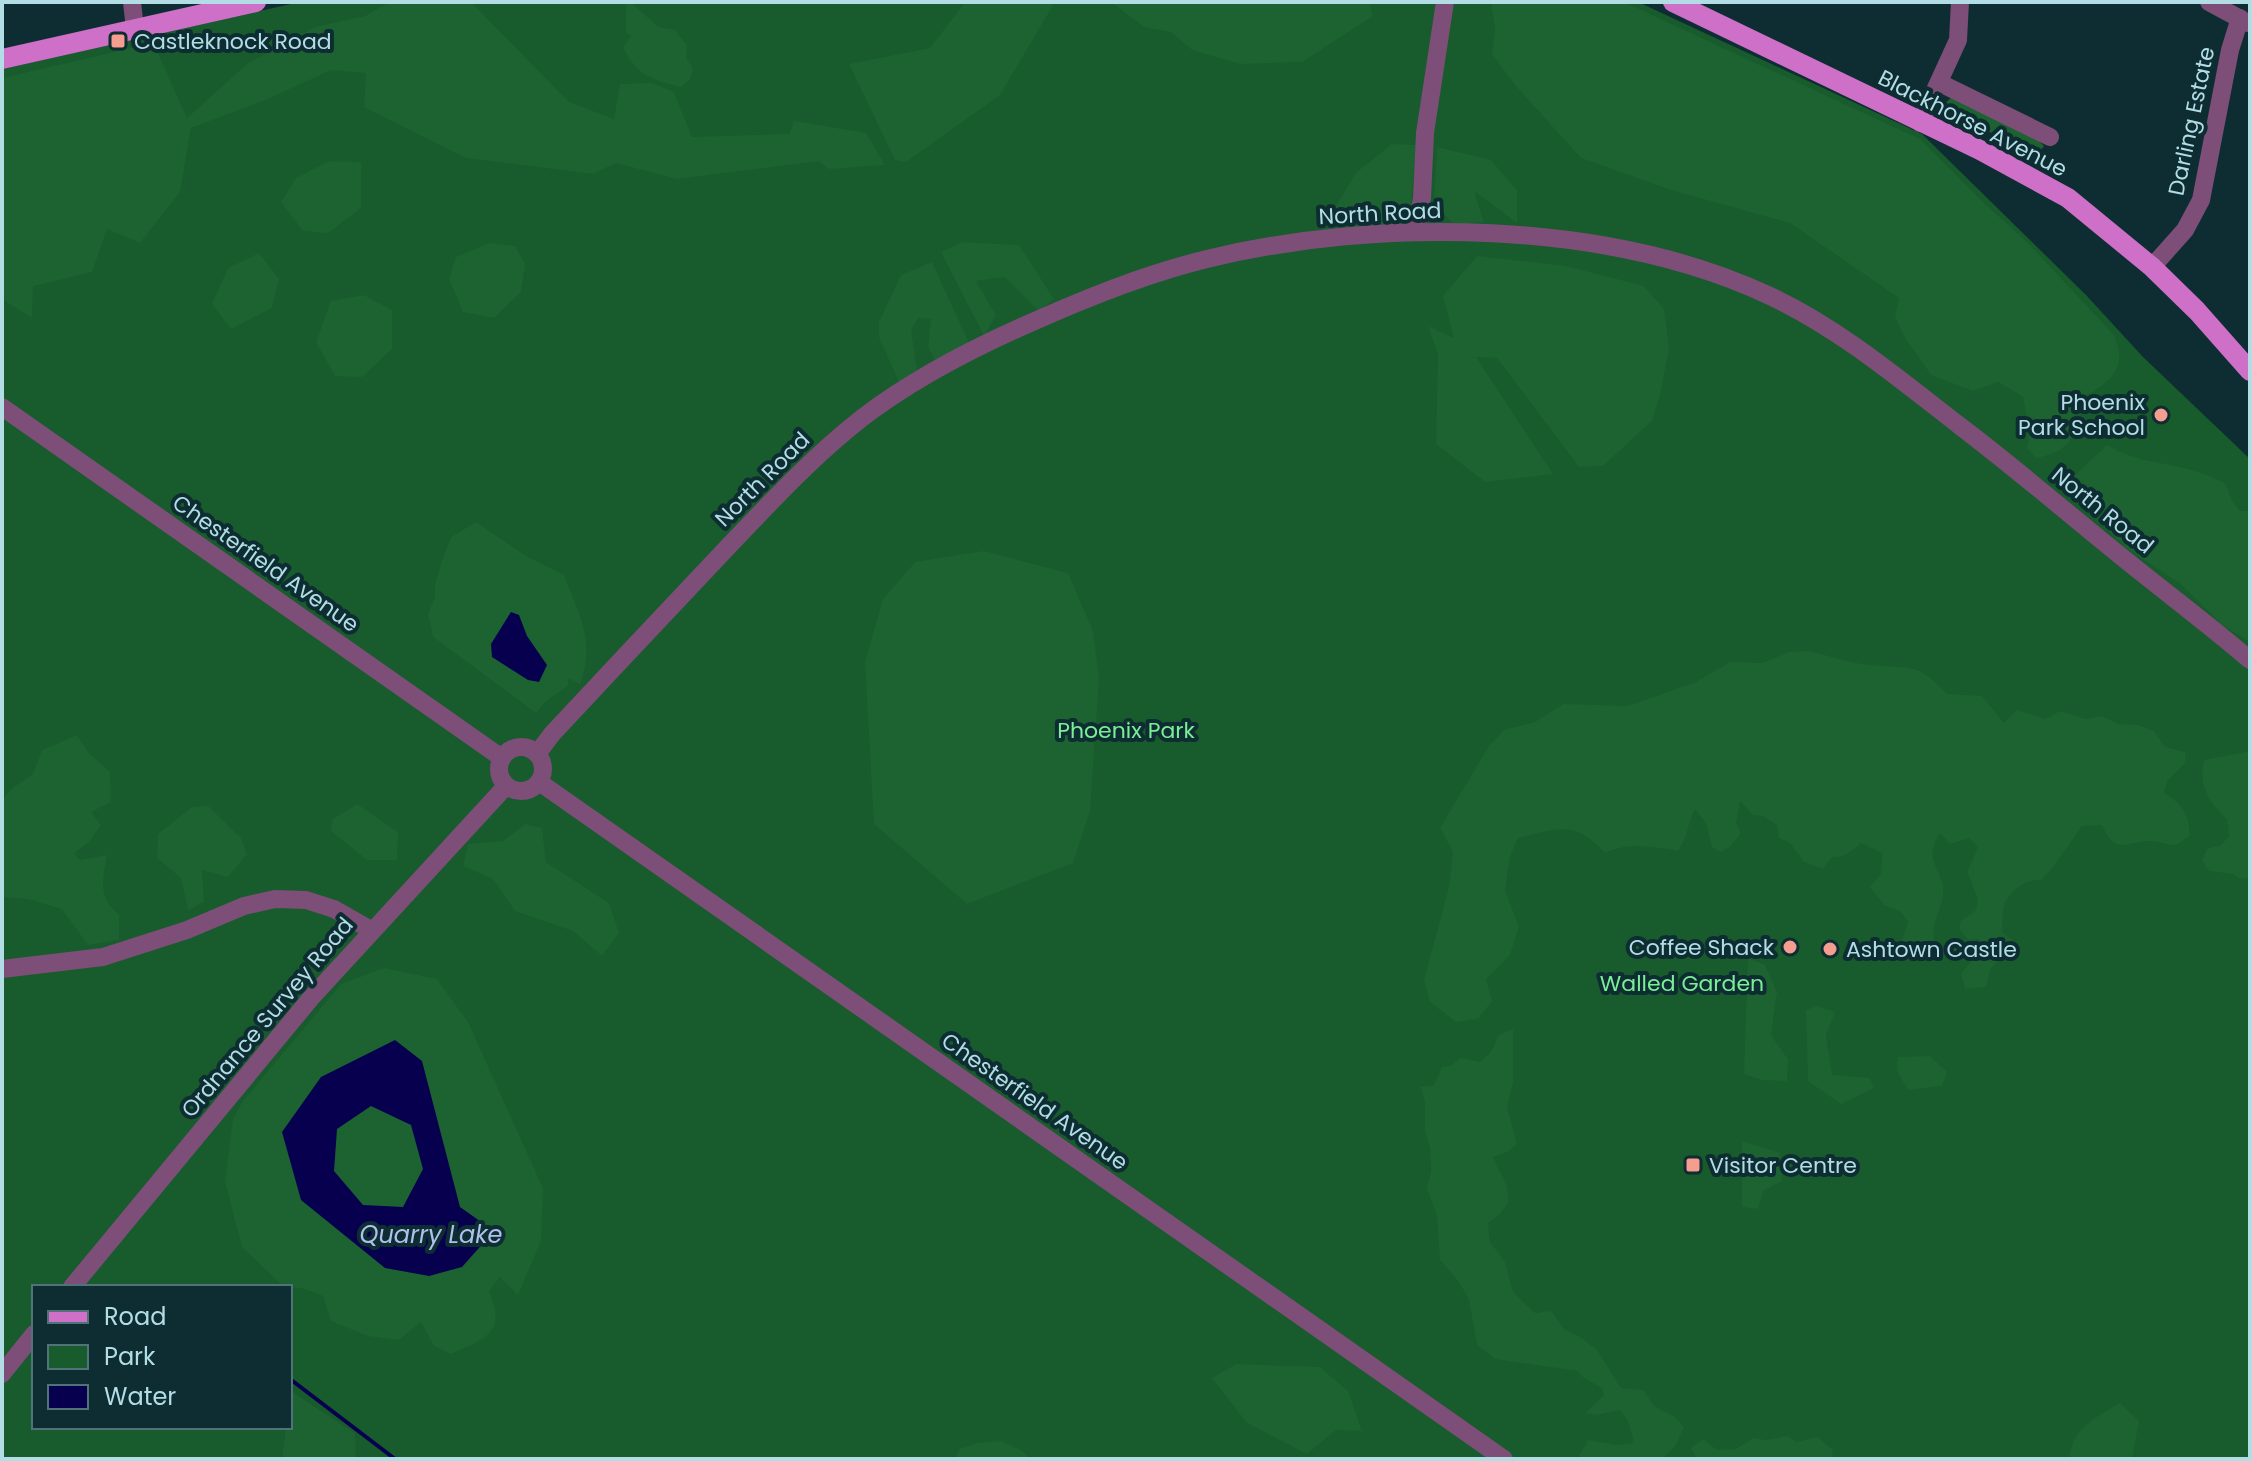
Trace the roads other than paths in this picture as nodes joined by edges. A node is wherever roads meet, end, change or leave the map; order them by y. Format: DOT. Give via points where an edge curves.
graph roads {
  1 [pos="132,2"];
  2 [pos="256,2"];
  3 [pos="1445,2"];
  4 [pos="1673,2"];
  5 [pos="1960,2"];
  6 [pos="2209,2"];
  7 [pos="2245,21"];
  8 [pos="135,29"];
  9 [pos="2,59"];
  10 [pos="1940,83"];
  11 [pos="1920,123"];
  12 [pos="2050,137"];
  13 [pos="1416,232"];
  14 [pos="2152,267"];
  15 [pos="2250,371"];
  16 [pos="2,407"];
  17 [pos="2250,660"];
  18 [pos="537,754"];
  19 [pos="502,758"];
  20 [pos="539,782"];
  21 [pos="506,786"];
  22 [pos="371,930"];
  23 [pos="2,969"];
  24 [pos="74,1285"];
  25 [pos="32,1336"];
  26 [pos="2,1374"];
  27 [pos="1504,1459"];
  1 -- 8 [label="street"];
  2 -- 8 [label="main road"];
  3 -- 13 [label="street"];
  4 -- 11 [label="main road, Blackhorse Avenue"];
  5 -- 10 [label="street" via="1958,40"];
  6 -- 7 [label="street, Darling Estate"];
  7 -- 14 [label="street, Darling Estate" via="2230,50 2201,200 2185,230"];
  8 -- 9 [label="main road"];
  10 -- 11 [label="street"];
  10 -- 12 [label="street"];
  11 -- 14 [label="main road, Blackhorse Avenue" via="2068,198"];
  13 -- 17 [label="street, North Road" via="1594,244 1729,278 1774,298 1862,350"];
  13 -- 18 [label="street, North Road" via="1273,245 1158,272 976,347 914,382 826,449 755,518"];
  14 -- 15 [label="main road, Blackhorse Avenue"];
  16 -- 19 [label="street, Chesterfield Avenue"];
  18 -- 19 [label="street" via="519,748"];
  18 -- 20 [label="street" via="543,771"];
  19 -- 21 [label="street" via="499,771"];
  20 -- 21 [label="street" via="522,791"];
  20 -- 27 [label="street, Chesterfield Avenue"];
  21 -- 22 [label="street, Ordnance Survey Road"];
  22 -- 23 [label="street" via="334,909 306,900 275,899 103,957"];
  22 -- 24 [label="street, Ordnance Survey Road"];
  25 -- 26 [label="street"];
}
